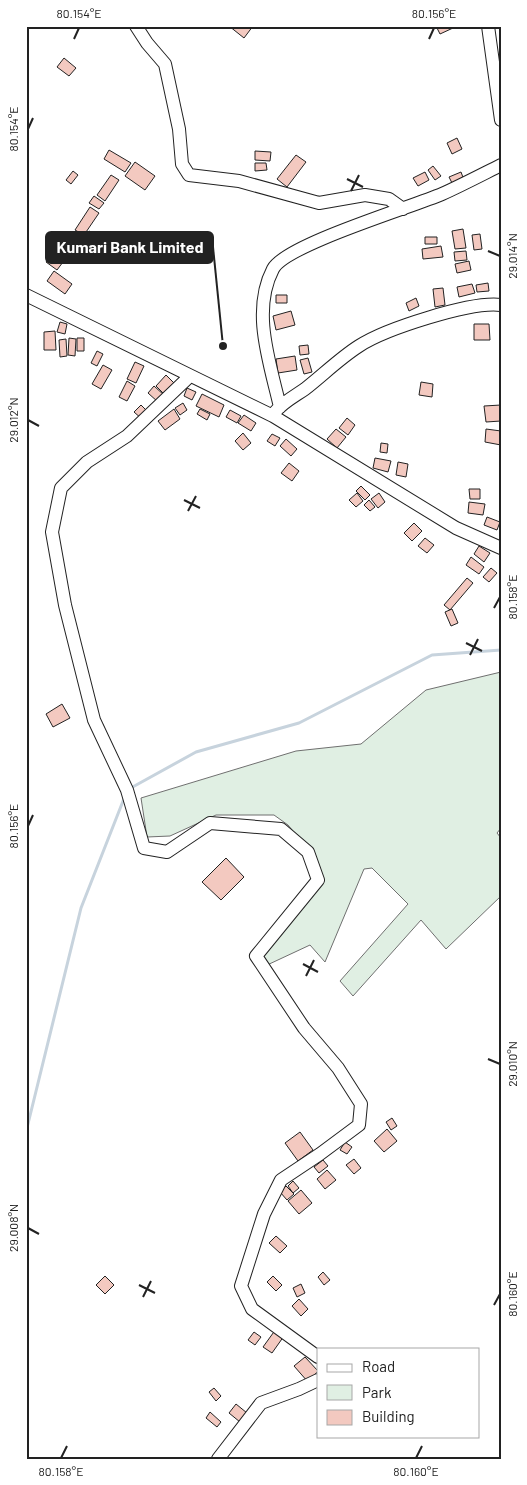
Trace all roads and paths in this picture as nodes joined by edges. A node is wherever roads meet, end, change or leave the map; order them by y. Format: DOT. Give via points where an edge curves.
graph roads {
  1 [pos="136,26"];
  2 [pos="488,26"];
  3 [pos="501,120"];
  4 [pos="501,165"];
  5 [pos="403,209"];
  6 [pos="26,295"];
  7 [pos="501,306"];
  8 [pos="190,376"];
  9 [pos="276,411"];
  10 [pos="501,548"];
  11 [pos="317,1356"];
  12 [pos="317,1380"];
  13 [pos="218,1459"];
  1 -- 5 [label="street" via="165,64 179,130 182,164 189,175 239,180 319,203 365,195 389,199"];
  2 -- 3 [label="street"];
  4 -- 5 [label="street"];
  5 -- 9 [label="street" via="348,228 287,256 274,266 266,284 263,304 264,340"];
  6 -- 8 [label="street"];
  7 -- 9 [label="street" via="463,309 395,329 359,346"];
  8 -- 9 [label="street"];
  8 -- 11 [label="street" via="127,436 87,462 61,488 52,532 65,605 94,720 127,790 144,848 167,852 210,823 281,829 308,852 318,880 256,956 304,1028 338,1068 361,1104 359,1125 281,1180 264,1214 241,1286 252,1309"];
  9 -- 10 [label="street" via="456,528"];
  12 -- 13 [label="street" via="262,1403"];
}
